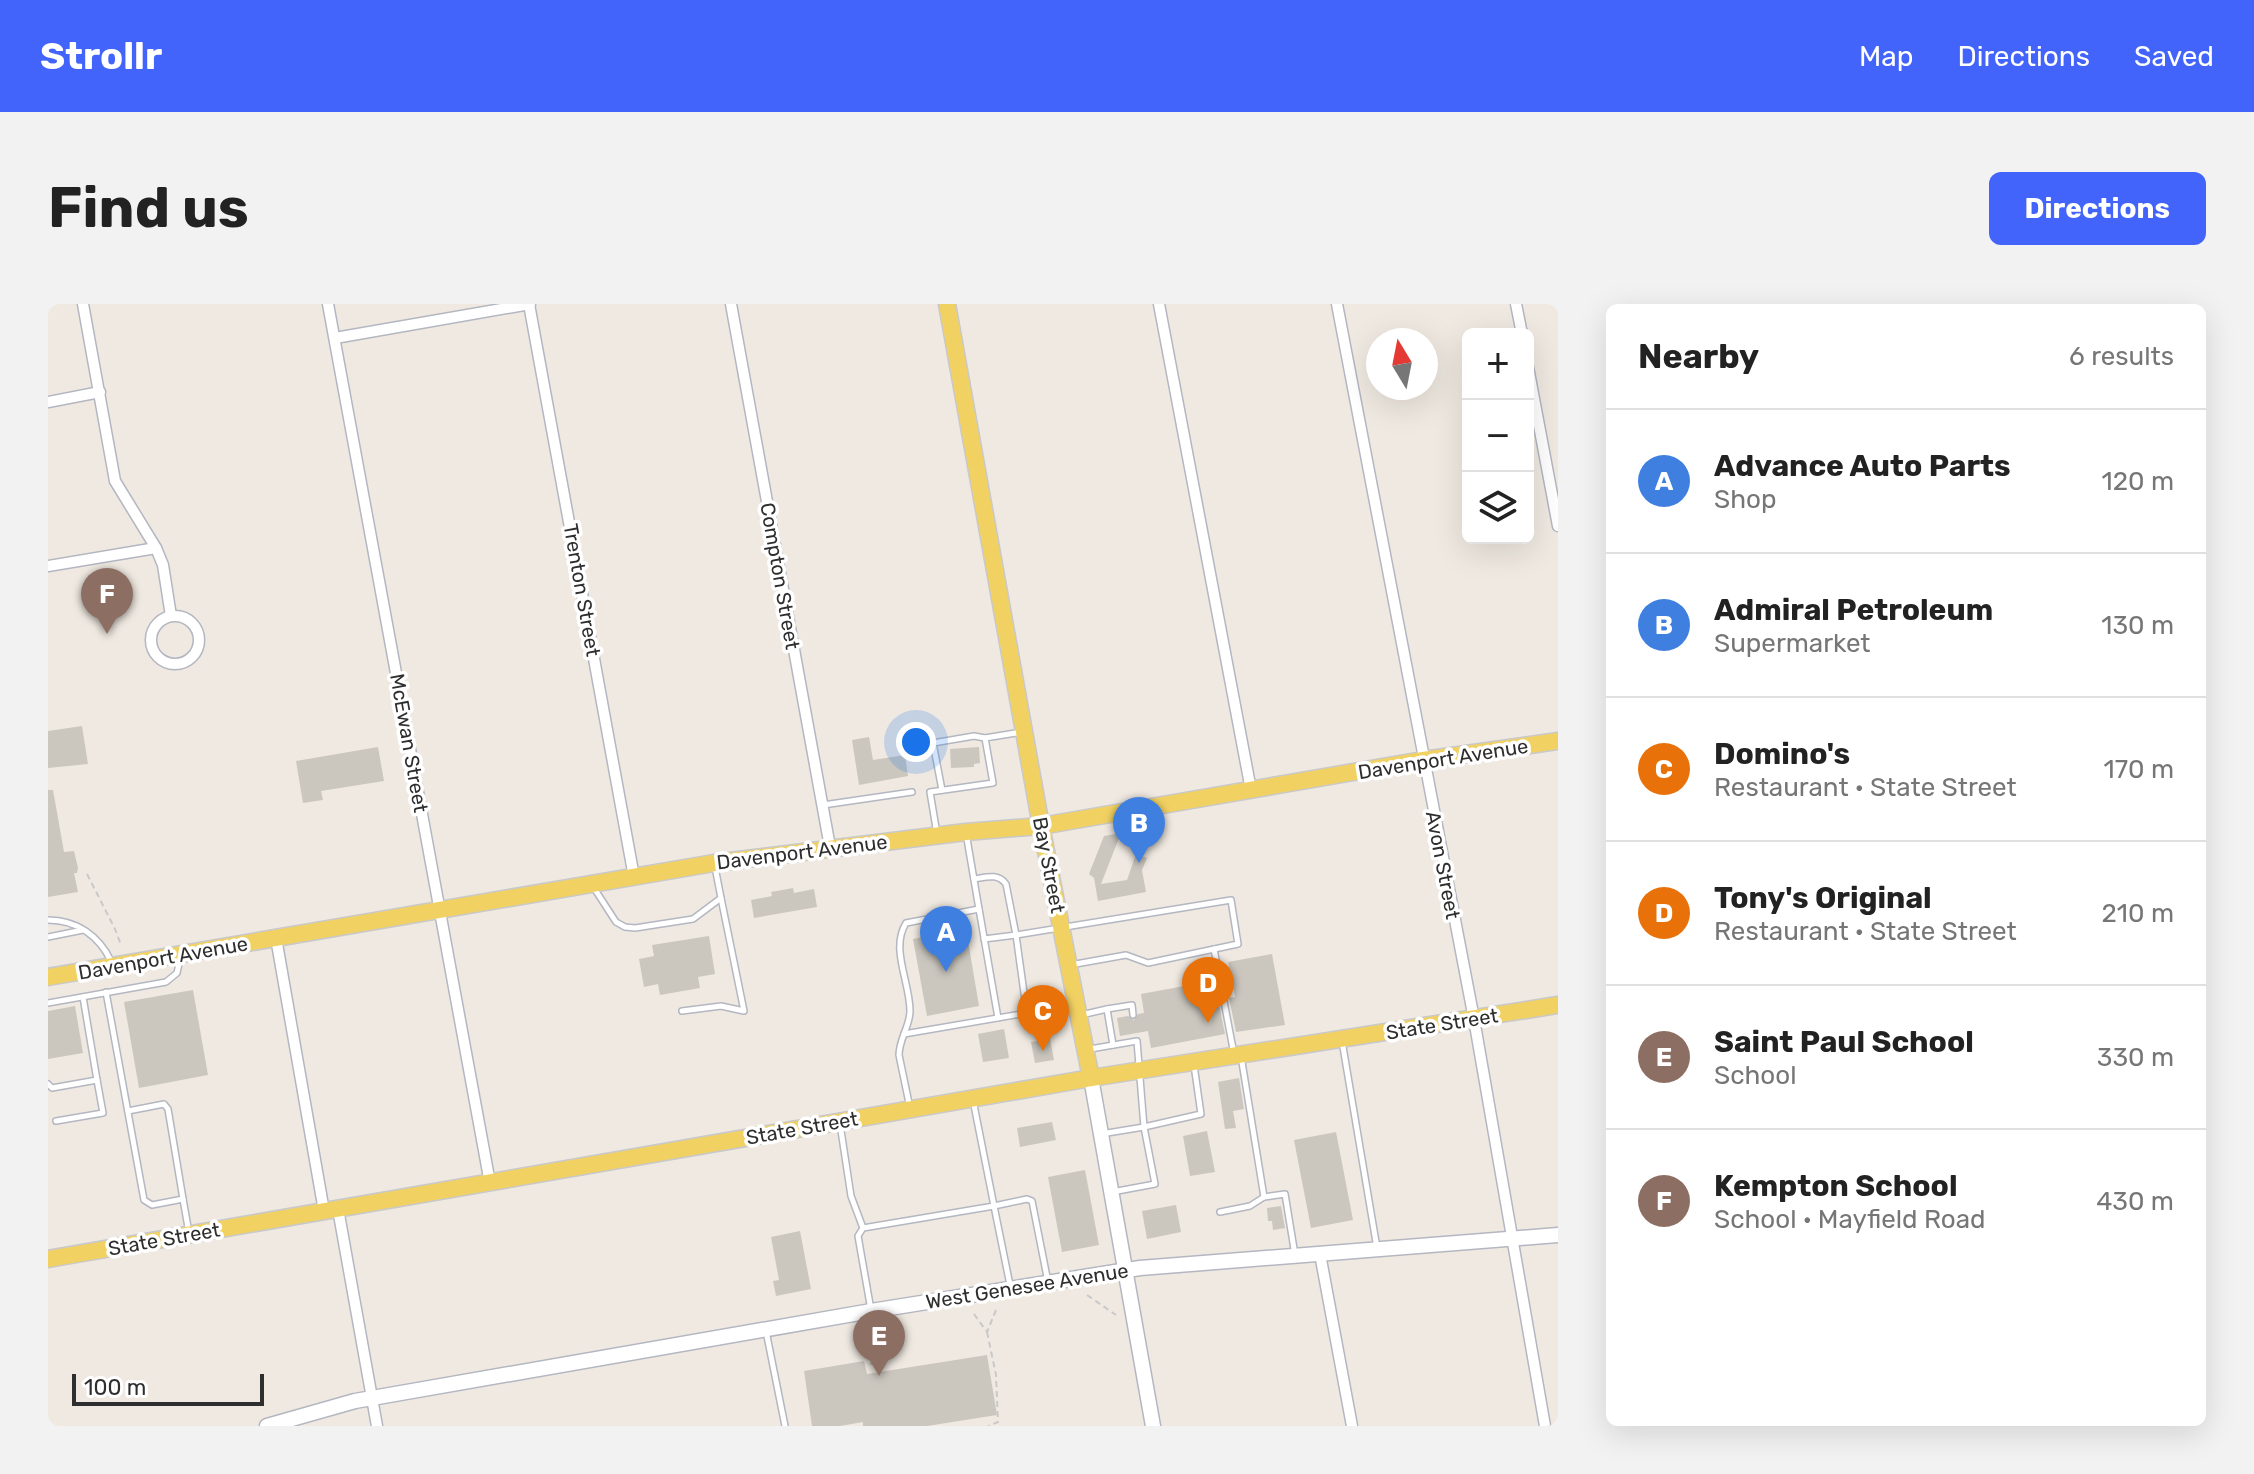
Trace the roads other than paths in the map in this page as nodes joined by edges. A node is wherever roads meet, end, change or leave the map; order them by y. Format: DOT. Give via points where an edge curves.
graph roads {
  1 [pos="83,304"];
  2 [pos="328,304"];
  3 [pos="529,304"];
  4 [pos="731,304"];
  5 [pos="947,304"];
  6 [pos="1159,304"];
  7 [pos="1337,304"];
  8 [pos="1516,304"];
  9 [pos="1521,328"];
  10 [pos="335,338"];
  11 [pos="100,392"];
  12 [pos="1534,399"];
  13 [pos="48,402"];
  14 [pos="1558,526"];
  15 [pos="156,548"];
  16 [pos="48,566"];
  17 [pos="171,616"];
  18 [pos="1024,732"];
  19 [pos="985,738"];
  20 [pos="1558,741"];
  21 [pos="1423,760"];
  22 [pos="942,790"];
  23 [pos="1251,790"];
  24 [pos="912,792"];
  25 [pos="822,805"];
  26 [pos="1041,826"];
  27 [pos="966,832"];
  28 [pos="937,835"];
  29 [pos="830,847"];
  30 [pos="714,863"];
  31 [pos="634,877"];
  32 [pos="974,879"];
  33 [pos="591,884"];
  34 [pos="721,898"];
  35 [pos="979,909"];
  36 [pos="440,910"];
  37 [pos="48,920"];
  38 [pos="1061,926"];
  39 [pos="84,930"];
  40 [pos="1016,935"];
  41 [pos="48,937"];
  42 [pos="276,938"];
  43 [pos="984,939"];
  44 [pos="1214,949"];
  45 [pos="182,954"];
  46 [pos="113,966"];
  47 [pos="1068,966"];
  48 [pos="48,977"];
  49 [pos="106,992"];
  50 [pos="83,997"];
  51 [pos="48,1003"];
  52 [pos="1558,1005"];
  53 [pos="1107,1009"];
  54 [pos="682,1011"];
  55 [pos="1133,1015"];
  56 [pos="1078,1016"];
  57 [pos="998,1018"];
  58 [pos="1474,1019"];
  59 [pos="904,1034"];
  60 [pos="1342,1040"];
  61 [pos="1113,1045"];
  62 [pos="1085,1050"];
  63 [pos="1238,1056"];
  64 [pos="1193,1062"];
  65 [pos="1138,1071"];
  66 [pos="1091,1078"];
  67 [pos="97,1080"];
  68 [pos="48,1084"];
  69 [pos="973,1098"];
  70 [pos="910,1109"];
  71 [pos="128,1111"];
  72 [pos="56,1121"];
  73 [pos="839,1122"];
  74 [pos="1144,1127"];
  75 [pos="1100,1134"];
  76 [pos="490,1183"];
  77 [pos="1111,1192"];
  78 [pos="1264,1197"];
  79 [pos="183,1199"];
  80 [pos="994,1206"];
  81 [pos="331,1210"];
  82 [pos="1220,1212"];
  83 [pos="863,1228"];
  84 [pos="189,1235"];
  85 [pos="1558,1235"];
  86 [pos="1511,1239"];
  87 [pos="1377,1249"];
  88 [pos="1320,1254"];
  89 [pos="1295,1256"];
  90 [pos="48,1259"];
  91 [pos="1124,1271"];
  92 [pos="1048,1283"];
  93 [pos="1011,1290"];
  94 [pos="871,1311"];
  95 [pos="766,1330"];
  96 [pos="372,1398"];
  97 [pos="267,1426"];
  98 [pos="377,1426"];
  99 [pos="785,1426"];
  100 [pos="1153,1426"];
  101 [pos="1352,1426"];
  102 [pos="1545,1426"];
  1 -- 11 [label="street"];
  2 -- 10 [label="street, McEwan Street"];
  3 -- 10 [label="street"];
  3 -- 31 [label="street, Trenton Street"];
  4 -- 25 [label="street, Compton Street"];
  5 -- 18 [label="main road, Bay Street"];
  6 -- 23 [label="street"];
  7 -- 21 [label="street, Avon Street"];
  8 -- 9 [label="street"];
  10 -- 36 [label="street, McEwan Street"];
  11 -- 13 [label="street"];
  11 -- 15 [label="street" via="115,481"];
  12 -- 14 [label="street"];
  15 -- 16 [label="street"];
  15 -- 17 [label="street"];
  17 -- 17 [label="street" via="158,624 152,646 161,659 176,664 196,652 199,637 187,618"];
  18 -- 19 [label="lane"];
  18 -- 26 [label="main road, Bay Street"];
  19 -- 22 [label="lane" via="993,783"];
  19 -- 22 [label="lane" via="933,743"];
  20 -- 21 [label="main road, Davenport Avenue"];
  21 -- 23 [label="main road, Davenport Avenue"];
  21 -- 58 [label="street, Avon Street"];
  22 -- 28 [label="lane" via="930,792"];
  23 -- 26 [label="main road, Davenport Avenue"];
  24 -- 25 [label="lane"];
  25 -- 29 [label="street, Compton Street"];
  26 -- 27 [label="main road, Davenport Avenue"];
  26 -- 38 [label="main road, Bay Street"];
  27 -- 28 [label="main road, Davenport Avenue"];
  27 -- 32 [label="lane"];
  28 -- 29 [label="main road, Davenport Avenue"];
  29 -- 30 [label="main road, Davenport Avenue"];
  30 -- 31 [label="main road, Davenport Avenue"];
  30 -- 34 [label="lane"];
  31 -- 33 [label="main road, Davenport Avenue"];
  32 -- 35 [label="lane"];
  32 -- 40 [label="lane" via="1003,879"];
  33 -- 34 [label="lane" via="625,927 693,919"];
  33 -- 36 [label="main road, Davenport Avenue"];
  34 -- 54 [label="lane" via="744,1011 721,1006"];
  35 -- 43 [label="lane"];
  35 -- 59 [label="lane" via="906,923 899,940 910,1012"];
  36 -- 42 [label="main road, Davenport Avenue"];
  36 -- 76 [label="street, McEwan Street"];
  37 -- 39 [label="lane" via="63,920"];
  38 -- 40 [label="lane"];
  38 -- 44 [label="lane" via="1231,900 1238,944"];
  38 -- 47 [label="main road, Bay Street"];
  39 -- 41 [label="lane"];
  39 -- 46 [label="lane" via="100,941"];
  40 -- 43 [label="lane"];
  40 -- 57 [label="lane" via="1025,1009"];
  42 -- 45 [label="main road, Davenport Avenue"];
  42 -- 81 [label="street"];
  43 -- 57 [label="lane"];
  44 -- 47 [label="lane" via="1148,963 1126,955"];
  44 -- 63 [label="lane"];
  45 -- 46 [label="main road, Davenport Avenue"];
  45 -- 49 [label="lane" via="177,973 166,982"];
  46 -- 48 [label="main road, Davenport Avenue"];
  47 -- 56 [label="main road, Bay Street"];
  49 -- 50 [label="lane"];
  49 -- 71 [label="lane"];
  50 -- 51 [label="lane"];
  50 -- 67 [label="lane"];
  52 -- 58 [label="main road, State Street"];
  53 -- 55 [label="lane" via="1132,1005"];
  53 -- 56 [label="lane"];
  53 -- 61 [label="lane"];
  56 -- 62 [label="main road, Bay Street"];
  57 -- 59 [label="lane"];
  58 -- 60 [label="main road, State Street"];
  58 -- 86 [label="street, Avon Street"];
  59 -- 70 [label="lane" via="899,1055"];
  60 -- 63 [label="main road, State Street"];
  60 -- 87 [label="lane"];
  61 -- 62 [label="lane"];
  61 -- 65 [label="lane" via="1137,1037"];
  62 -- 66 [label="main road, Bay Street"];
  63 -- 64 [label="main road, State Street"];
  63 -- 78 [label="lane"];
  64 -- 65 [label="main road, State Street"];
  64 -- 74 [label="lane" via="1201,1114"];
  65 -- 66 [label="main road, State Street"];
  65 -- 74 [label="lane"];
  66 -- 69 [label="main road, State Street"];
  66 -- 75 [label="street, Bay Street"];
  67 -- 68 [label="lane" via="52,1088"];
  67 -- 72 [label="lane" via="103,1113"];
  69 -- 70 [label="main road, State Street"];
  69 -- 80 [label="lane"];
  70 -- 73 [label="main road, State Street"];
  71 -- 79 [label="lane" via="144,1200 152,1205"];
  71 -- 79 [label="lane" via="164,1104 168,1109"];
  73 -- 76 [label="main road, State Street"];
  73 -- 83 [label="lane" via="851,1196"];
  74 -- 75 [label="lane"];
  74 -- 77 [label="lane" via="1155,1184"];
  75 -- 77 [label="street, Bay Street"];
  76 -- 81 [label="main road, State Street"];
  77 -- 91 [label="street, Bay Street"];
  78 -- 82 [label="lane" via="1250,1206"];
  78 -- 89 [label="lane" via="1285,1194"];
  79 -- 84 [label="lane"];
  80 -- 83 [label="lane"];
  80 -- 92 [label="lane" via="1032,1201"];
  80 -- 93 [label="lane"];
  81 -- 84 [label="main road, State Street"];
  81 -- 96 [label="street"];
  83 -- 94 [label="lane" via="858,1236"];
  84 -- 90 [label="main road, State Street"];
  85 -- 86 [label="street, West Genesee Avenue"];
  86 -- 87 [label="street, West Genesee Avenue"];
  86 -- 102 [label="street, Avon Street"];
  87 -- 88 [label="street, West Genesee Avenue"];
  88 -- 89 [label="street, West Genesee Avenue"];
  88 -- 101 [label="street"];
  89 -- 91 [label="street, West Genesee Avenue"];
  91 -- 92 [label="street, West Genesee Avenue"];
  91 -- 100 [label="street, Bay Street"];
  92 -- 93 [label="street, West Genesee Avenue"];
  93 -- 94 [label="street, West Genesee Avenue"];
  94 -- 95 [label="street, West Genesee Avenue"];
  95 -- 96 [label="street, West Genesee Avenue"];
  95 -- 99 [label="lane"];
  96 -- 97 [label="street, West Genesee Avenue"];
  96 -- 98 [label="street"];
}
